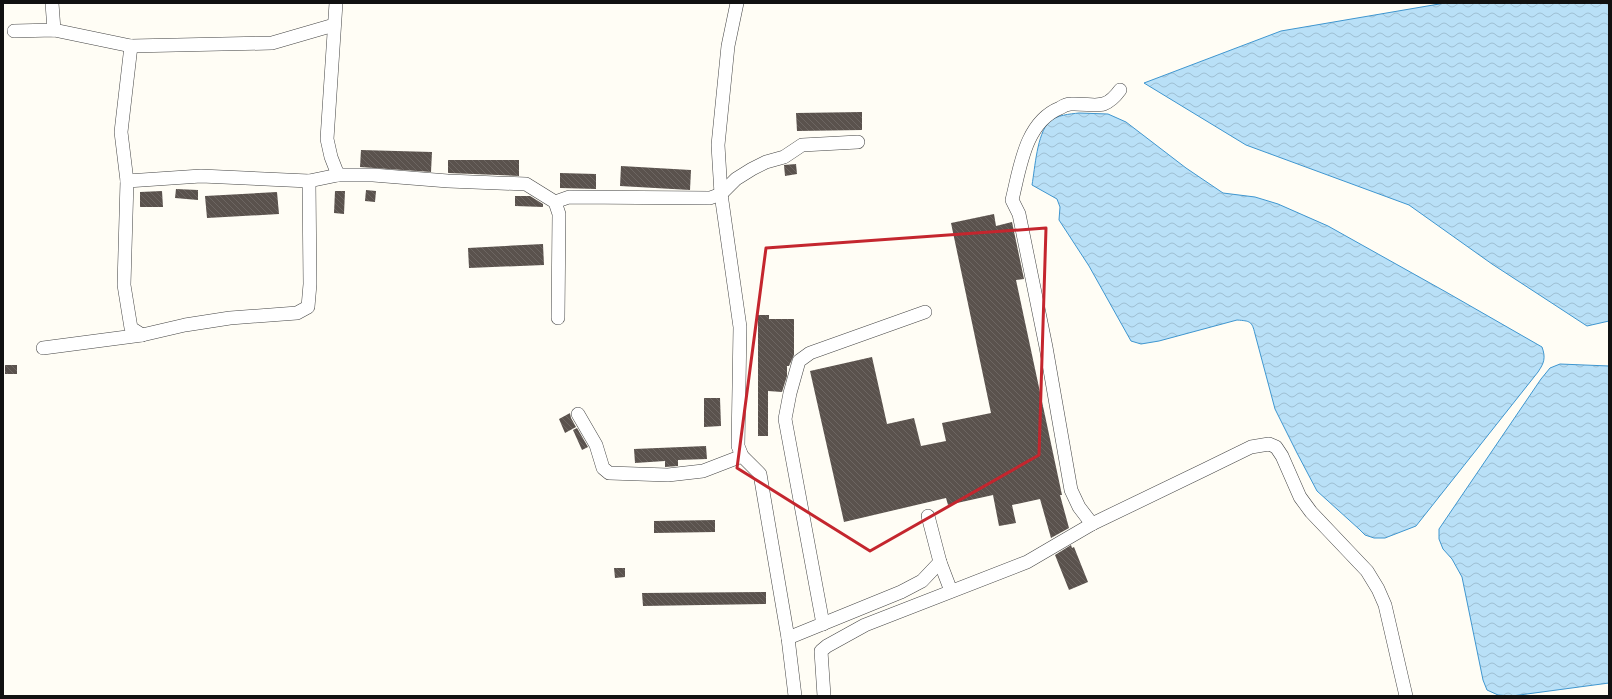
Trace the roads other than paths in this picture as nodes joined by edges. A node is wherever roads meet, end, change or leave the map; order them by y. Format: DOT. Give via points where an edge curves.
graph roads {
  1 [pos="52,3"];
  2 [pos="336,3"];
  3 [pos="737,3"];
  4 [pos="334,25"];
  5 [pos="54,30"];
  6 [pos="14,31"];
  7 [pos="131,46"];
  8 [pos="1120,90"];
  9 [pos="858,142"];
  10 [pos="338,175"];
  11 [pos="127,181"];
  12 [pos="309,181"];
  13 [pos="721,194"];
  14 [pos="555,202"];
  15 [pos="925,312"];
  16 [pos="558,318"];
  17 [pos="142,335"];
  18 [pos="43,348"];
  19 [pos="578,414"];
  20 [pos="742,456"];
  21 [pos="928,516"];
  22 [pos="1092,524"];
  23 [pos="940,562"];
  24 [pos="951,591"];
  25 [pos="823,624"];
  26 [pos="788,638"];
  27 [pos="795,696"];
  28 [pos="824,696"];
  29 [pos="1406,696"];
  1 -- 5 [label="lane"];
  2 -- 4 [label="lane"];
  3 -- 13 [label="lane" via="728,46 718,145"];
  4 -- 7 [label="lane" via="272,43"];
  4 -- 10 [label="lane" via="327,139"];
  5 -- 6 [label="lane"];
  5 -- 7 [label="lane"];
  7 -- 11 [label="lane" via="121,132"];
  8 -- 22 [label="lane" via="1104,105 1069,104 1053,110 1039,124 1026,146 1012,200 1019,214 1071,490 1079,507"];
  9 -- 13 [label="lane" via="802,144 784,157 752,169 736,179"];
  10 -- 12 [label="lane"];
  10 -- 14 [label="lane" via="526,184"];
  11 -- 12 [label="lane" via="201,176"];
  11 -- 17 [label="lane" via="124,285 131,328"];
  12 -- 17 [label="lane" via="308,307 297,313 230,318"];
  13 -- 14 [label="lane" via="710,198 569,197"];
  13 -- 20 [label="lane" via="740,327 738,446"];
  14 -- 16 [label="lane" via="559,214"];
  15 -- 25 [label="lane" via="810,353 799,361 785,419"];
  17 -- 18 [label="lane"];
  19 -- 20 [label="lane" via="596,445 603,468 609,473 668,475 703,471"];
  20 -- 26 [label="lane" via="760,474"];
  21 -- 23 [label="lane"];
  22 -- 24 [label="lane" via="1027,562"];
  22 -- 29 [label="lane" via="1251,447 1269,444 1276,447 1300,497 1311,512 1368,571 1378,589 1385,605"];
  23 -- 24 [label="lane"];
  23 -- 25 [label="lane" via="922,581"];
  24 -- 28 [label="lane" via="865,625 827,646 821,651"];
  25 -- 26 [label="lane"];
  26 -- 27 [label="lane"];
}
